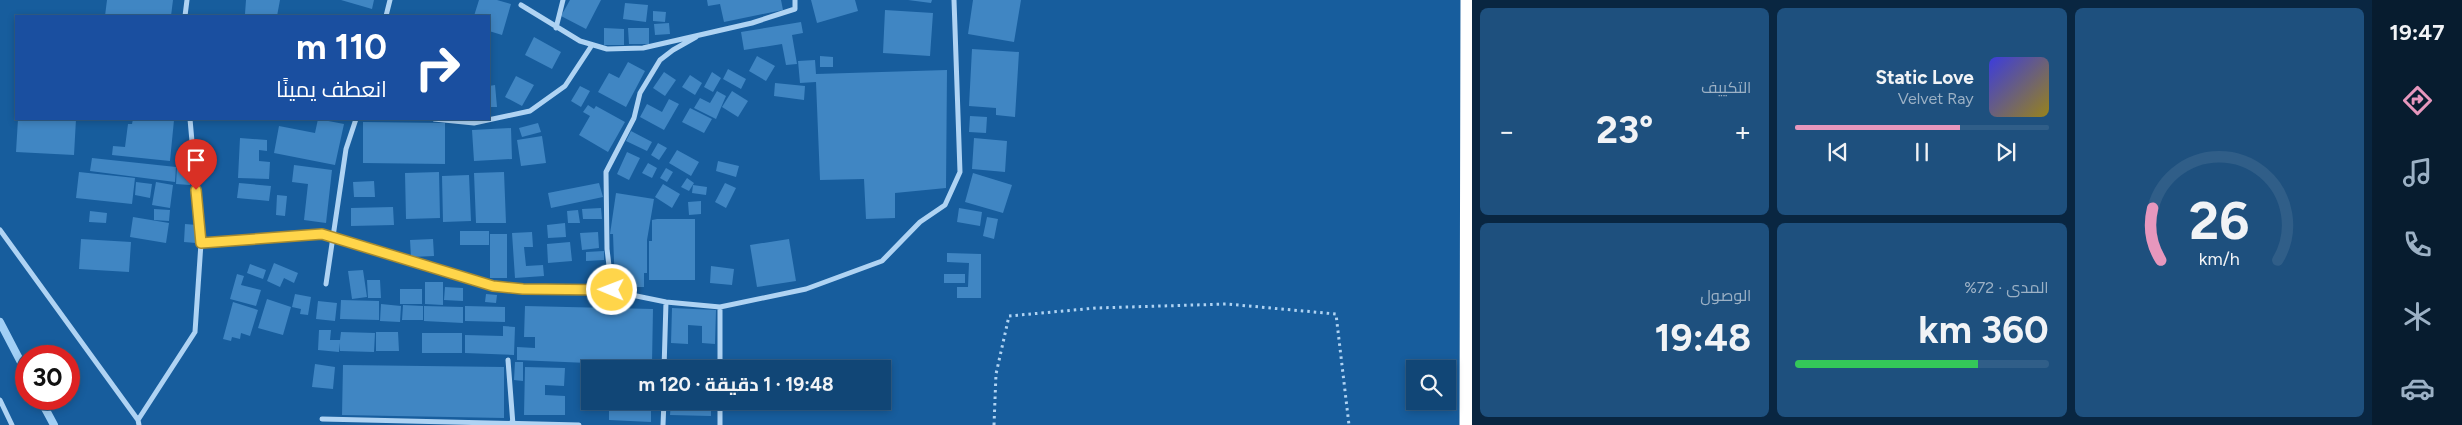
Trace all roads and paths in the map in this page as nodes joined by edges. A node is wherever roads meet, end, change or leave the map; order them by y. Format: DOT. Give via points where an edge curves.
graph roads {
  1 [pos="187,0"];
  2 [pos="390,0"];
  3 [pos="563,0"];
  4 [pos="794,0"];
  5 [pos="954,0"];
  6 [pos="1468,0"];
  7 [pos="521,5"];
  8 [pos="185,15"];
  9 [pos="386,15"];
  10 [pos="556,28"];
  11 [pos="702,34"];
  12 [pos="592,45"];
  13 [pos="190,120"];
  14 [pos="356,120"];
  15 [pos="444,120"];
  16 [pos="488,120"];
  17 [pos="490,120"];
  18 [pos="0,230"];
  19 [pos="332,236"];
  20 [pos="201,243"];
  21 [pos="326,284"];
  22 [pos="612,290"];
  23 [pos="666,302"];
  24 [pos="720,307"];
  25 [pos="508,360"];
  26 [pos="664,360"];
  27 [pos="720,360"];
  28 [pos="0,400"];
  29 [pos="664,410"];
  30 [pos="720,410"];
  31 [pos="322,419"];
  32 [pos="138,423"];
  33 [pos="513,424"];
  34 [pos="12,425"];
  35 [pos="579,425"];
  36 [pos="663,425"];
  37 [pos="720,425"];
  38 [pos="994,425"];
  39 [pos="1349,425"];
  40 [pos="1467,425"];
  1 -- 8 [label="street"];
  2 -- 9 [label="street"];
  3 -- 10 [label="street"];
  4 -- 11 [label="street" via="795,9"];
  5 -- 24 [label="street" via="960,172 945,205 920,222 882,261 806,288"];
  6 -- 40 [label="highway"];
  7 -- 10 [label="street"];
  10 -- 12 [label="street"];
  11 -- 12 [label="street" via="643,48 607,49"];
  11 -- 22 [label="street" via="660,60 640,93 634,118 606,172 607,250"];
  12 -- 17 [label="street" via="564,86 530,111"];
  13 -- 20 [label="street"];
  14 -- 19 [label="street" via="346,149"];
  15 -- 16 [label="street" via="474,123"];
  18 -- 32 [label="street"];
  19 -- 20 [label="street" via="322,234"];
  19 -- 21 [label="street"];
  19 -- 22 [label="street" via="493,286"];
  20 -- 32 [label="street" via="195,332"];
  22 -- 23 [label="street"];
  23 -- 24 [label="street"];
  23 -- 26 [label="street"];
  24 -- 27 [label="street"];
  25 -- 33 [label="street"];
  28 -- 34 [label="street"];
  29 -- 36 [label="street"];
  30 -- 37 [label="street"];
  31 -- 33 [label="street"];
  33 -- 35 [label="street"];
  38 -- 39 [label="path" via="996,374 1009,316 1096,308 1226,304 1336,314"];
}
